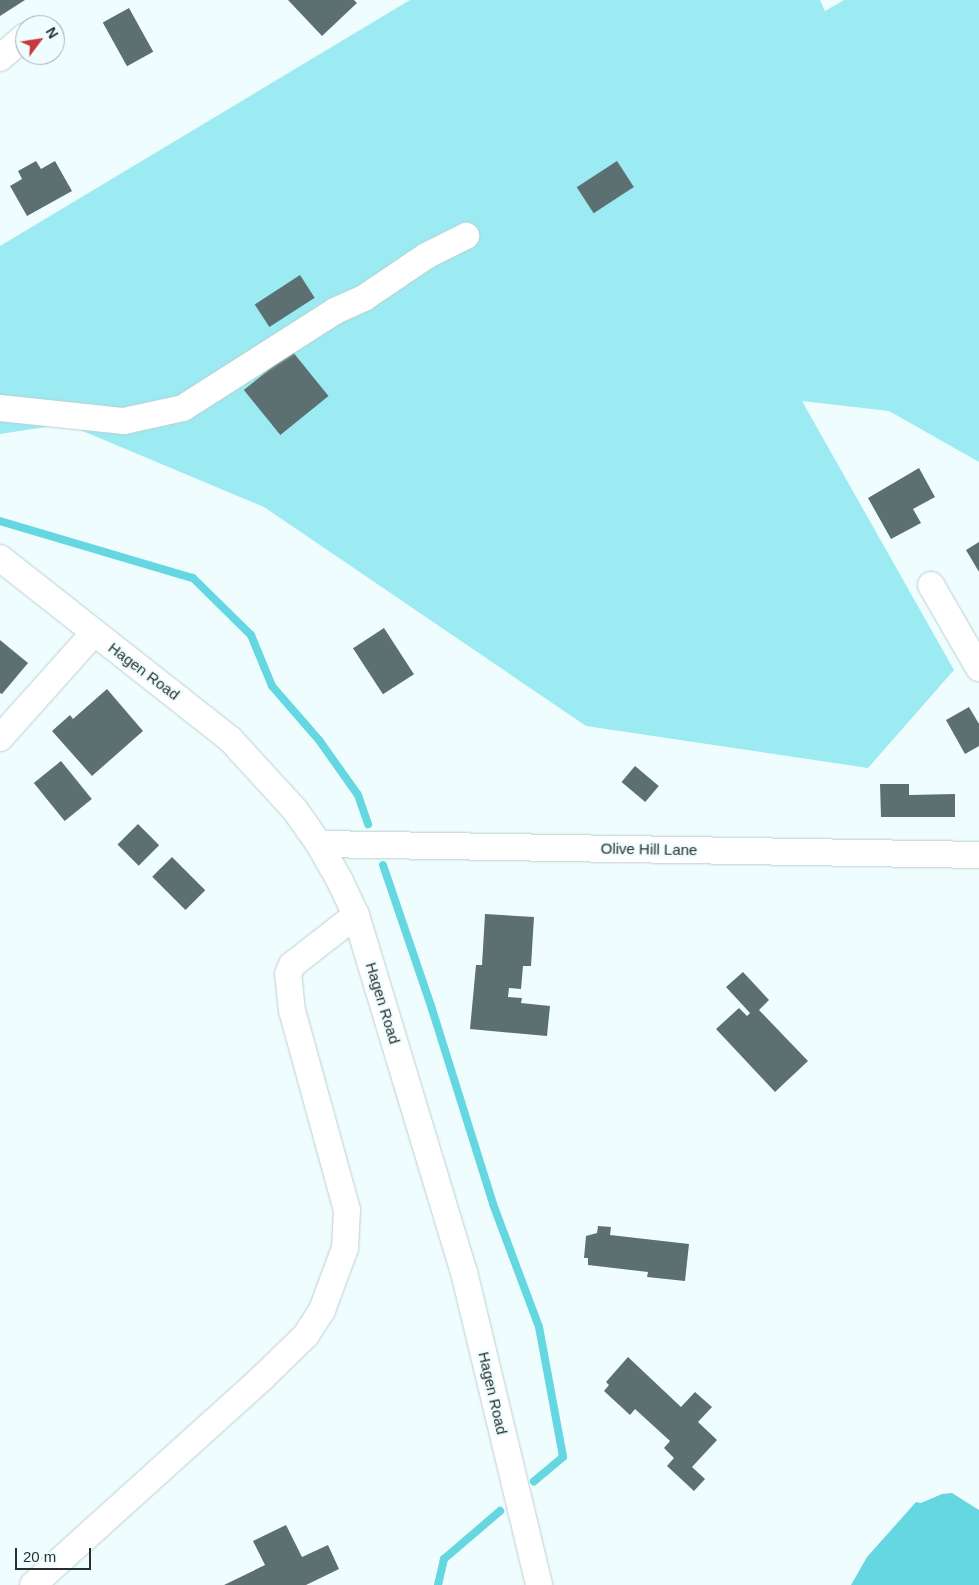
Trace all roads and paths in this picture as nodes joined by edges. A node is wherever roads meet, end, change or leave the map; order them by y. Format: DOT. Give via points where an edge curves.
graph roads {
  1 [pos="15,45"];
  2 [pos="0,58"];
  3 [pos="466,236"];
  4 [pos="0,408"];
  5 [pos="0,558"];
  6 [pos="931,585"];
  7 [pos="94,633"];
  8 [pos="979,668"];
  9 [pos="0,738"];
  10 [pos="319,844"];
  11 [pos="979,855"];
  12 [pos="356,915"];
  13 [pos="33,1585"];
  14 [pos="539,1585"];
  1 -- 2 [label="street"];
  3 -- 4 [label="street" via="426,256 364,298 335,311 183,408 124,421"];
  5 -- 7 [label="street, Hagen Road"];
  6 -- 8 [label="street"];
  7 -- 9 [label="street"];
  7 -- 10 [label="street, Hagen Road" via="230,738 274,785"];
  10 -- 11 [label="street, Olive Hill Lane"];
  10 -- 12 [label="street, Hagen Road"];
  12 -- 13 [label="street" via="292,965 288,974 292,1011 347,1210 345,1248 322,1310 306,1335 262,1378"];
  12 -- 14 [label="street, Hagen Road" via="464,1272"];
}
